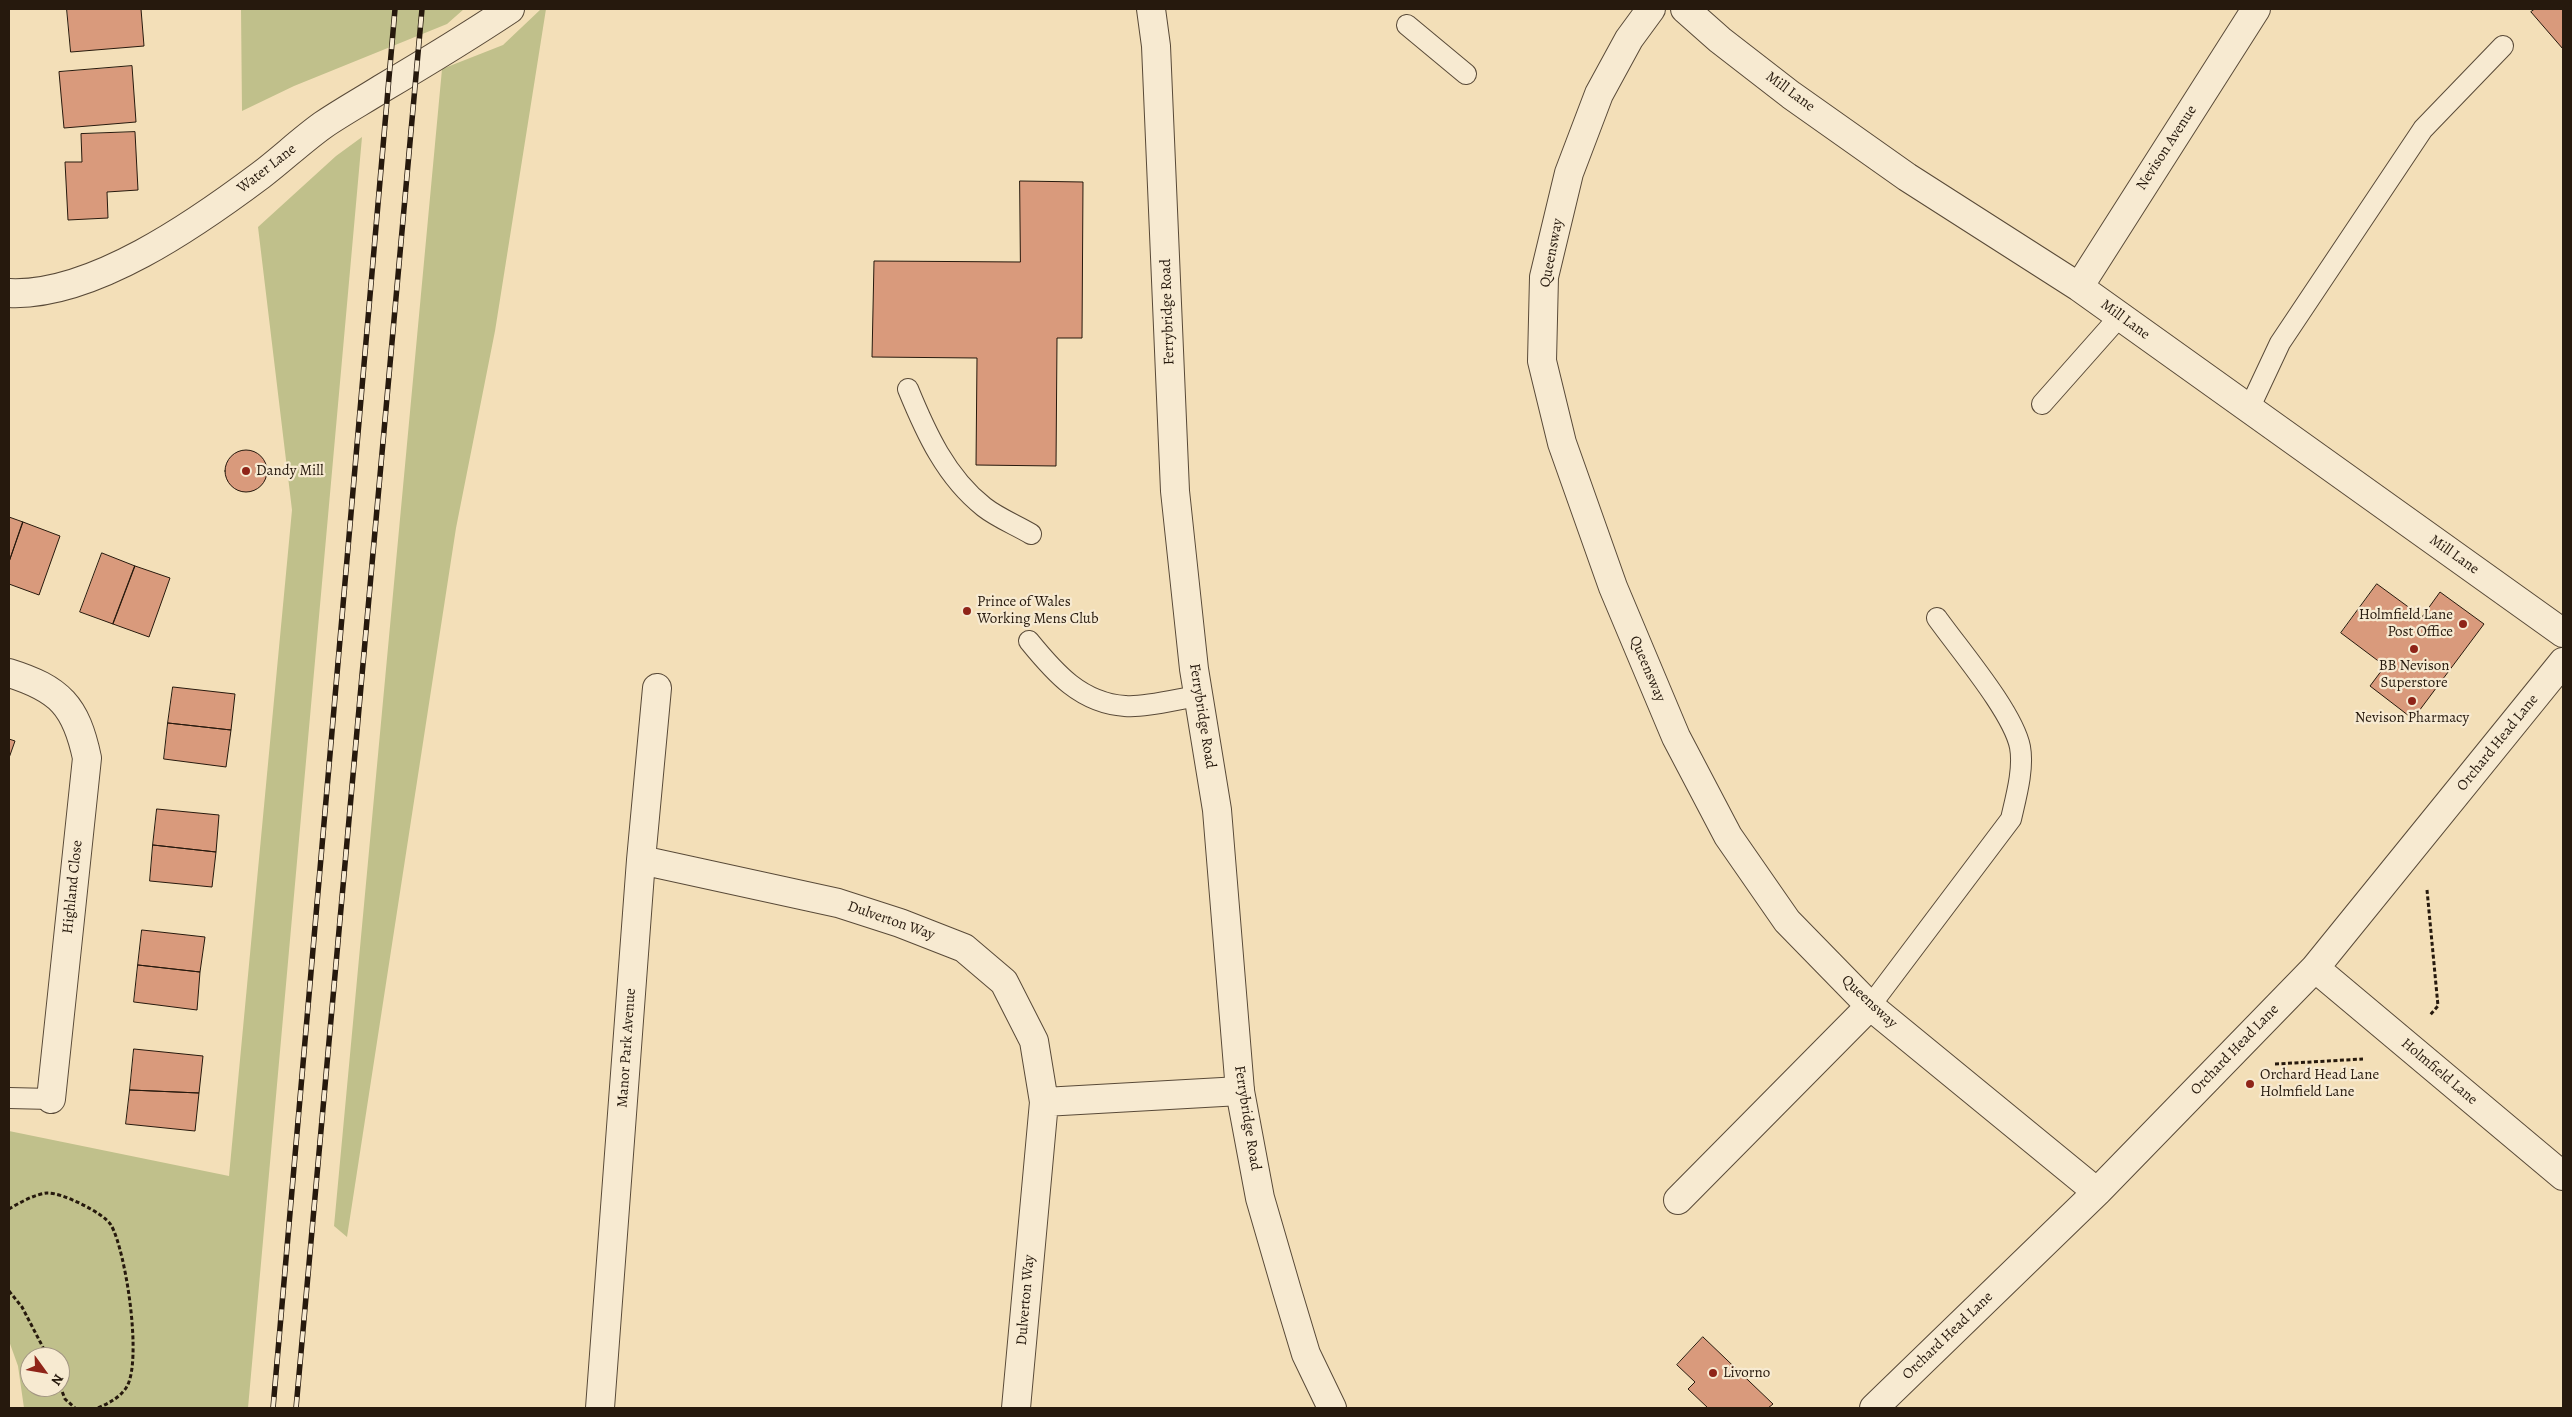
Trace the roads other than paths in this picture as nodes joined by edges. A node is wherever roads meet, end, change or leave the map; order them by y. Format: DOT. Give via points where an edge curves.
graph roads {
  1 [pos="510,9"];
  2 [pos="1151,9"];
  3 [pos="1651,9"];
  4 [pos="1685,9"];
  5 [pos="2256,9"];
  6 [pos="1407,25"];
  7 [pos="2503,46"];
  8 [pos="1466,74"];
  9 [pos="2079,287"];
  10 [pos="9,293"];
  11 [pos="2120,316"];
  12 [pos="908,389"];
  13 [pos="2042,404"];
  14 [pos="2249,409"];
  15 [pos="1031,534"];
  16 [pos="1937,618"];
  17 [pos="2563,633"];
  18 [pos="1029,641"];
  19 [pos="2563,662"];
  20 [pos="9,673"];
  21 [pos="657,688"];
  22 [pos="1198,696"];
  23 [pos="641,860"];
  24 [pos="2315,968"];
  25 [pos="1870,1006"];
  26 [pos="1240,1091"];
  27 [pos="9,1098"];
  28 [pos="51,1099"];
  29 [pos="1044,1102"];
  30 [pos="2563,1176"];
  31 [pos="2096,1192"];
  32 [pos="1678,1200"];
  33 [pos="600,1408"];
  34 [pos="1016,1408"];
  35 [pos="1332,1408"];
  36 [pos="1874,1408"];
  1 -- 10 [label="street, Water Lane" via="323,125 187,228 123,262 72,284 22,294"];
  2 -- 22 [label="street, Ferrybridge Road" via="1156,46 1175,491"];
  3 -- 25 [label="street, Queensway" via="1629,40 1599,94 1570,173 1544,277 1542,361 1562,443 1613,587 1676,737 1728,836 1787,921"];
  4 -- 9 [label="street, Mill Lane" via="1791,95 1908,177"];
  5 -- 9 [label="street, Nevison Avenue"];
  6 -- 8 [label="lane"];
  7 -- 14 [label="lane" via="2423,129 2280,343"];
  9 -- 11 [label="street, Mill Lane"];
  11 -- 13 [label="lane"];
  11 -- 14 [label="street, Mill Lane"];
  12 -- 15 [label="lane" via="929,439 953,476 985,507"];
  14 -- 17 [label="street, Mill Lane"];
  16 -- 25 [label="lane" via="2013,724 2020,748 2018,787 2011,819"];
  18 -- 22 [label="lane" via="1054,673 1086,697 1126,706"];
  19 -- 24 [label="street, Orchard Head Lane"];
  20 -- 28 [label="street, Highland Close" via="37,682 67,704 81,731 87,758"];
  21 -- 23 [label="street, Manor Park Avenue"];
  22 -- 26 [label="street, Ferrybridge Road" via="1218,810"];
  23 -- 29 [label="street, Dulverton Way" via="838,903 964,948 1004,982 1034,1040"];
  23 -- 33 [label="street, Manor Park Avenue"];
  24 -- 30 [label="street, Holmfield Lane"];
  24 -- 31 [label="street, Orchard Head Lane"];
  25 -- 31 [label="street, Queensway"];
  25 -- 32 [label="street"];
  26 -- 29 [label="street"];
  26 -- 35 [label="street, Ferrybridge Road" via="1260,1198 1306,1354"];
  27 -- 28 [label="lane, Highland Close"];
  29 -- 34 [label="street, Dulverton Way"];
  31 -- 36 [label="street, Orchard Head Lane"];
}
